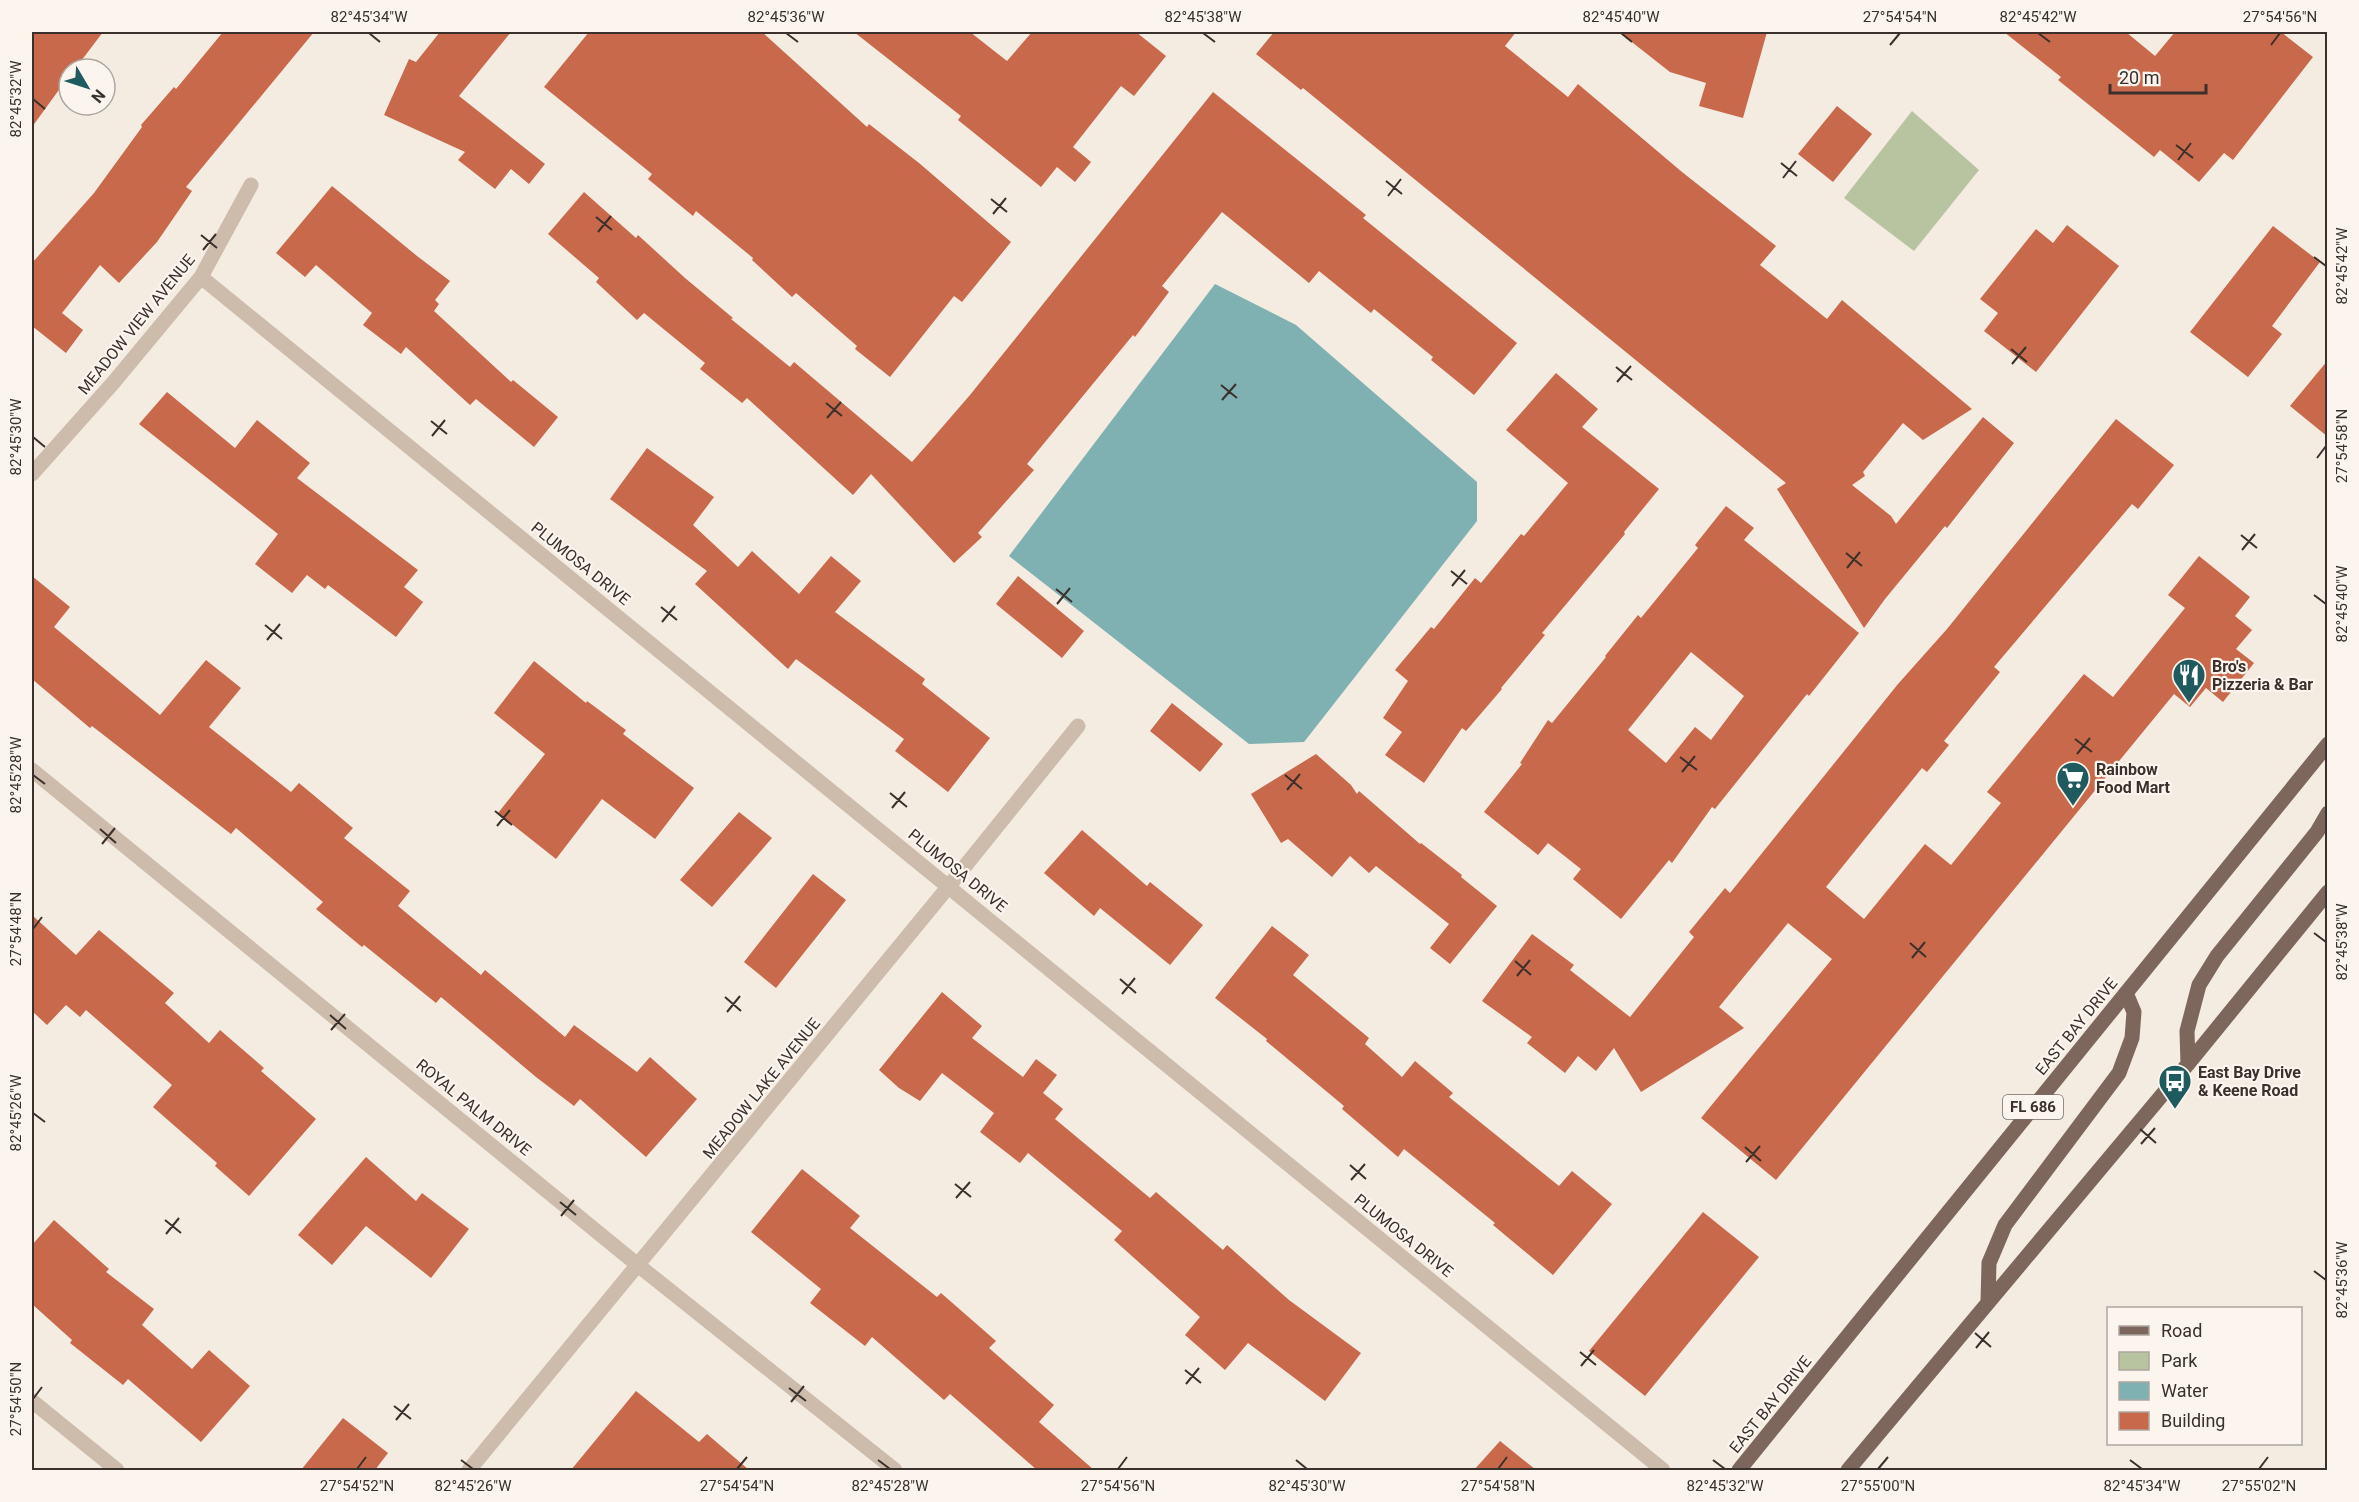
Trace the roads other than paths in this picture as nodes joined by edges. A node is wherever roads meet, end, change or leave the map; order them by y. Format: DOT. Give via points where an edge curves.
graph roads {
  1 [pos="251,185"];
  2 [pos="201,277"];
  3 [pos="32,474"];
  4 [pos="1078,726"];
  5 [pos="2328,744"];
  6 [pos="32,770"];
  7 [pos="2328,813"];
  8 [pos="950,886"];
  9 [pos="2328,892"];
  10 [pos="2126,993"];
  11 [pos="2188,1064"];
  12 [pos="639,1266"];
  13 [pos="1988,1302"];
  14 [pos="32,1401"];
  15 [pos="117,1470"];
  16 [pos="469,1470"];
  17 [pos="895,1470"];
  18 [pos="1662,1470"];
  19 [pos="1739,1470"];
  20 [pos="1848,1470"];
  1 -- 2 [label="street, MEADOW VIEW AVENUE"];
  2 -- 3 [label="street, MEADOW VIEW AVENUE"];
  2 -- 8 [label="street, PLUMOSA DRIVE"];
  4 -- 8 [label="street, MEADOW LAKE AVENUE"];
  5 -- 10 [label="main road, EAST BAY DRIVE / FL 686"];
  6 -- 12 [label="street, ROYAL PALM DRIVE"];
  7 -- 11 [label="main road" via="2199,985 2187,1031"];
  8 -- 12 [label="street, MEADOW LAKE AVENUE"];
  8 -- 18 [label="street, PLUMOSA DRIVE"];
  9 -- 11 [label="main road"];
  10 -- 13 [label="main road" via="2134,1012 2132,1038 2120,1073 2005,1225 1989,1263"];
  10 -- 19 [label="main road, EAST BAY DRIVE / FL 686"];
  11 -- 13 [label="main road"];
  12 -- 16 [label="street, MEADOW LAKE AVENUE"];
  12 -- 17 [label="street, ROYAL PALM DRIVE"];
  13 -- 20 [label="main road"];
  14 -- 15 [label="street"];
}
